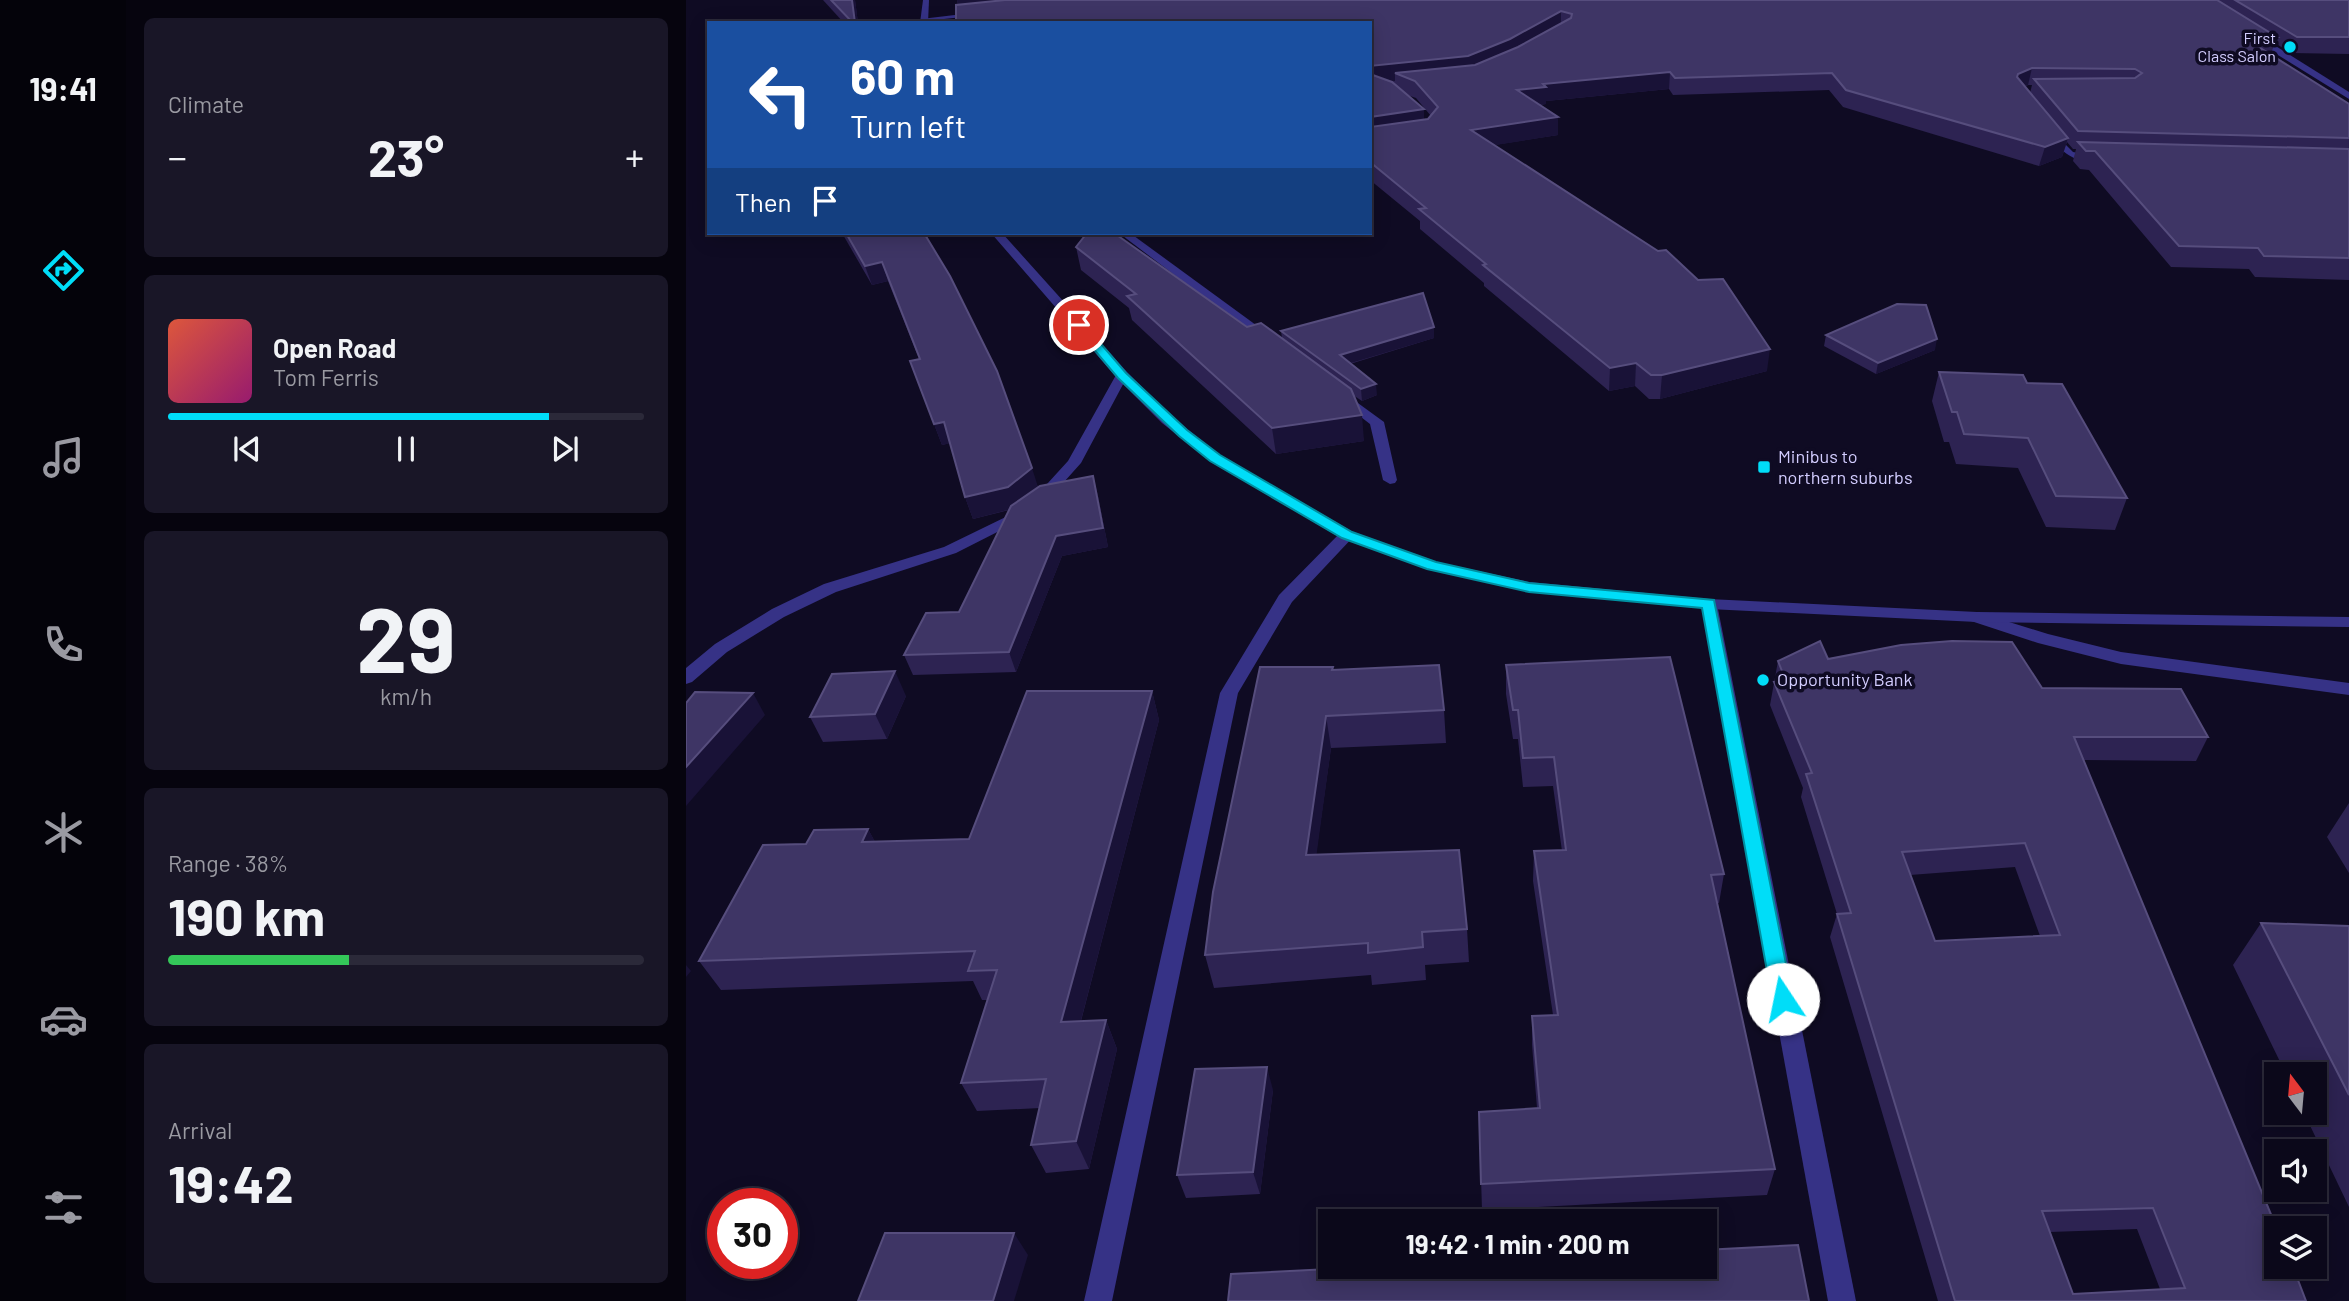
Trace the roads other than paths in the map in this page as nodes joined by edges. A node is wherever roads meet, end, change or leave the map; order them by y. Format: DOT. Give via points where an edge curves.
graph roads {
  1 [pos="926,0"];
  2 [pos="993,13"];
  3 [pos="924,21"];
  4 [pos="2242,29"];
  5 [pos="2349,96"];
  6 [pos="2041,122"];
  7 [pos="2111,158"];
  8 [pos="998,235"];
  9 [pos="1127,235"];
  10 [pos="1278,348"];
  11 [pos="1122,375"];
  12 [pos="1333,389"];
  13 [pos="1390,480"];
  14 [pos="1347,535"];
  15 [pos="1709,604"];
  16 [pos="1977,617"];
  17 [pos="2349,622"];
  18 [pos="686,678"];
  19 [pos="2349,689"];
  20 [pos="1098,1301"];
  21 [pos="1842,1301"];
  1 -- 3 [label="street"];
  2 -- 3 [label="street"];
  4 -- 5 [label="street"];
  6 -- 7 [label="street" via="2070,155"];
  8 -- 11 [label="street"];
  9 -- 10 [label="street"];
  11 -- 14 [label="street" via="1167,420 1215,458"];
  11 -- 18 [label="street" via="1074,463 1053,489 1023,514 950,550 830,588 788,608 721,648"];
  12 -- 13 [label="street" via="1377,422"];
  14 -- 15 [label="street" via="1432,566 1529,587"];
  14 -- 20 [label="street" via="1285,599 1229,693"];
  15 -- 16 [label="street"];
  15 -- 21 [label="street"];
  16 -- 17 [label="street"];
  16 -- 19 [label="street" via="2121,658"];
}
